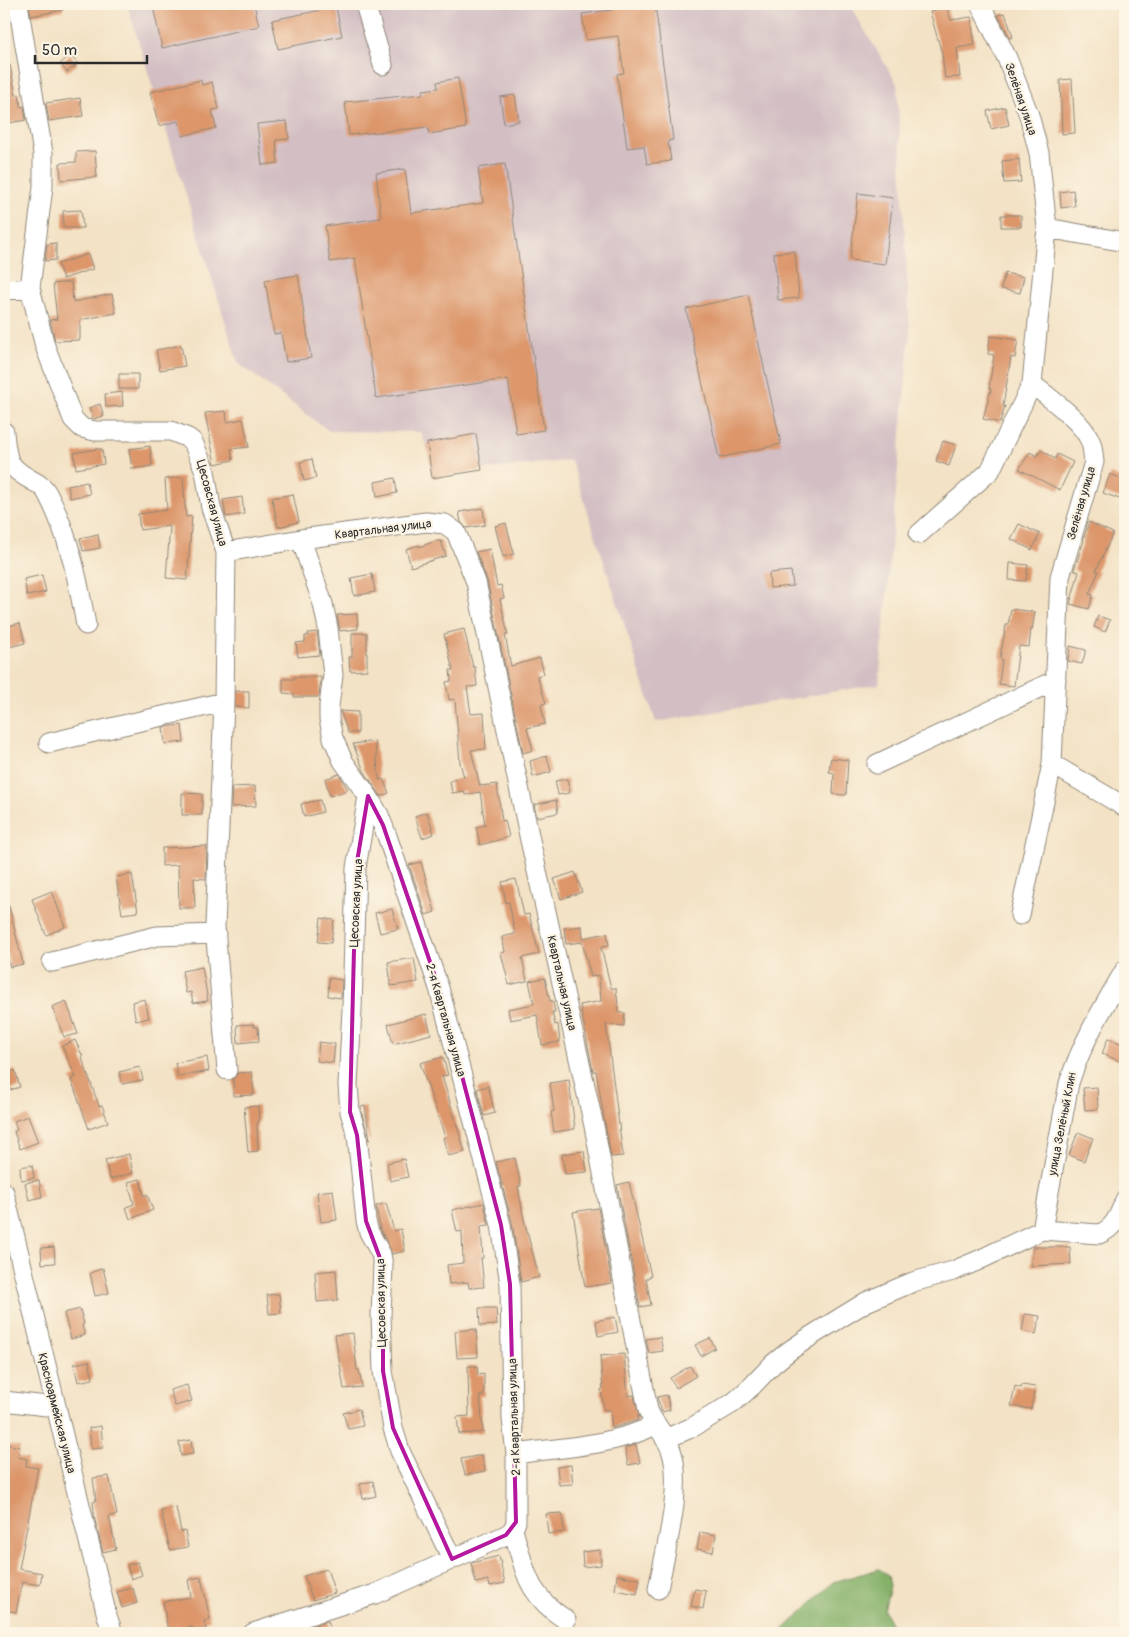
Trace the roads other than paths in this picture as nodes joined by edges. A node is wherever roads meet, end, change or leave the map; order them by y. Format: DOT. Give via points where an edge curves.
graph roads {
  1 [pos="18,4"];
  2 [pos="365,4"];
  3 [pos="980,4"];
  4 [pos="384,65"];
  5 [pos="1047,228"];
  6 [pos="1125,242"];
  7 [pos="30,288"];
  8 [pos="4,290"];
  9 [pos="1032,384"];
  10 [pos="4,432"];
  11 [pos="919,534"];
  12 [pos="300,539"];
  13 [pos="226,552"];
  14 [pos="86,625"];
  15 [pos="1056,680"];
  16 [pos="224,702"];
  17 [pos="49,743"];
  18 [pos="877,764"];
  19 [pos="1052,764"];
  20 [pos="368,796"];
  21 [pos="1125,807"];
  22 [pos="1020,915"];
  23 [pos="216,934"];
  24 [pos="52,962"];
  25 [pos="1125,970"];
  26 [pos="227,1070"];
  27 [pos="4,1192"];
  28 [pos="1125,1200"];
  29 [pos="1042,1230"];
  30 [pos="4,1402"];
  31 [pos="55,1407"];
  32 [pos="660,1432"];
  33 [pos="516,1454"];
  34 [pos="513,1530"];
  35 [pos="452,1559"];
  36 [pos="658,1589"];
  37 [pos="566,1620"];
  38 [pos="114,1633"];
  39 [pos="252,1633"];
  1 -- 7 [label="street, Цесовская улица" via="43,153 43,187"];
  2 -- 4 [label="street"];
  3 -- 5 [label="street, Зелёная улица" via="1008,58 1029,115 1039,153"];
  5 -- 6 [label="street"];
  5 -- 9 [label="street, Зелёная улица"];
  7 -- 8 [label="street"];
  7 -- 13 [label="street, Цесовская улица" via="45,346 73,419 82,428 95,431 170,431 193,442 205,471 212,508"];
  9 -- 11 [label="street" via="990,471"];
  9 -- 15 [label="street, Зелёная улица" via="1088,436 1094,462 1060,577"];
  10 -- 14 [label="street" via="9,464 47,491 78,577"];
  12 -- 13 [label="street"];
  12 -- 20 [label="street, 2-я Квартальная улица" via="328,628 333,675 329,719 333,738 343,761"];
  12 -- 32 [label="street, Квартальная улица" via="432,522 445,524 456,532 476,582 594,1126 648,1410"];
  13 -- 16 [label="street, Цесовская улица"];
  15 -- 18 [label="street"];
  15 -- 19 [label="street, Зелёная улица"];
  16 -- 17 [label="street"];
  16 -- 23 [label="street, Цесовская улица"];
  19 -- 21 [label="street"];
  19 -- 22 [label="street, Зелёная улица"];
  20 -- 33 [label="street, 2-я Квартальная улица" via="383,825 440,988 501,1225 510,1284 512,1419"];
  20 -- 35 [label="street, Цесовская улица" via="356,868 348,1085 350,1112 357,1135 366,1221 383,1266 382,1357 393,1428 400,1451"];
  23 -- 24 [label="street" via="157,936"];
  23 -- 26 [label="street, Цесовская улица"];
  25 -- 29 [label="street, улица Зелёный Клин" via="1076,1060"];
  27 -- 31 [label="street, Красноармейская улица"];
  28 -- 29 [label="street" via="1105,1232"];
  29 -- 32 [label="street" via="953,1271 913,1282 866,1302 789,1351 733,1403 693,1427"];
  30 -- 31 [label="street"];
  31 -- 38 [label="street, Красноармейская улица"];
  32 -- 33 [label="street" via="644,1430 596,1443"];
  32 -- 36 [label="street, Квартальная улица" via="672,1451 676,1490"];
  33 -- 34 [label="street, 2-я Квартальная улица" via="517,1515"];
  34 -- 35 [label="street" via="496,1541"];
  34 -- 37 [label="street" via="532,1587 544,1604"];
  35 -- 39 [label="street" via="375,1594"];
}
